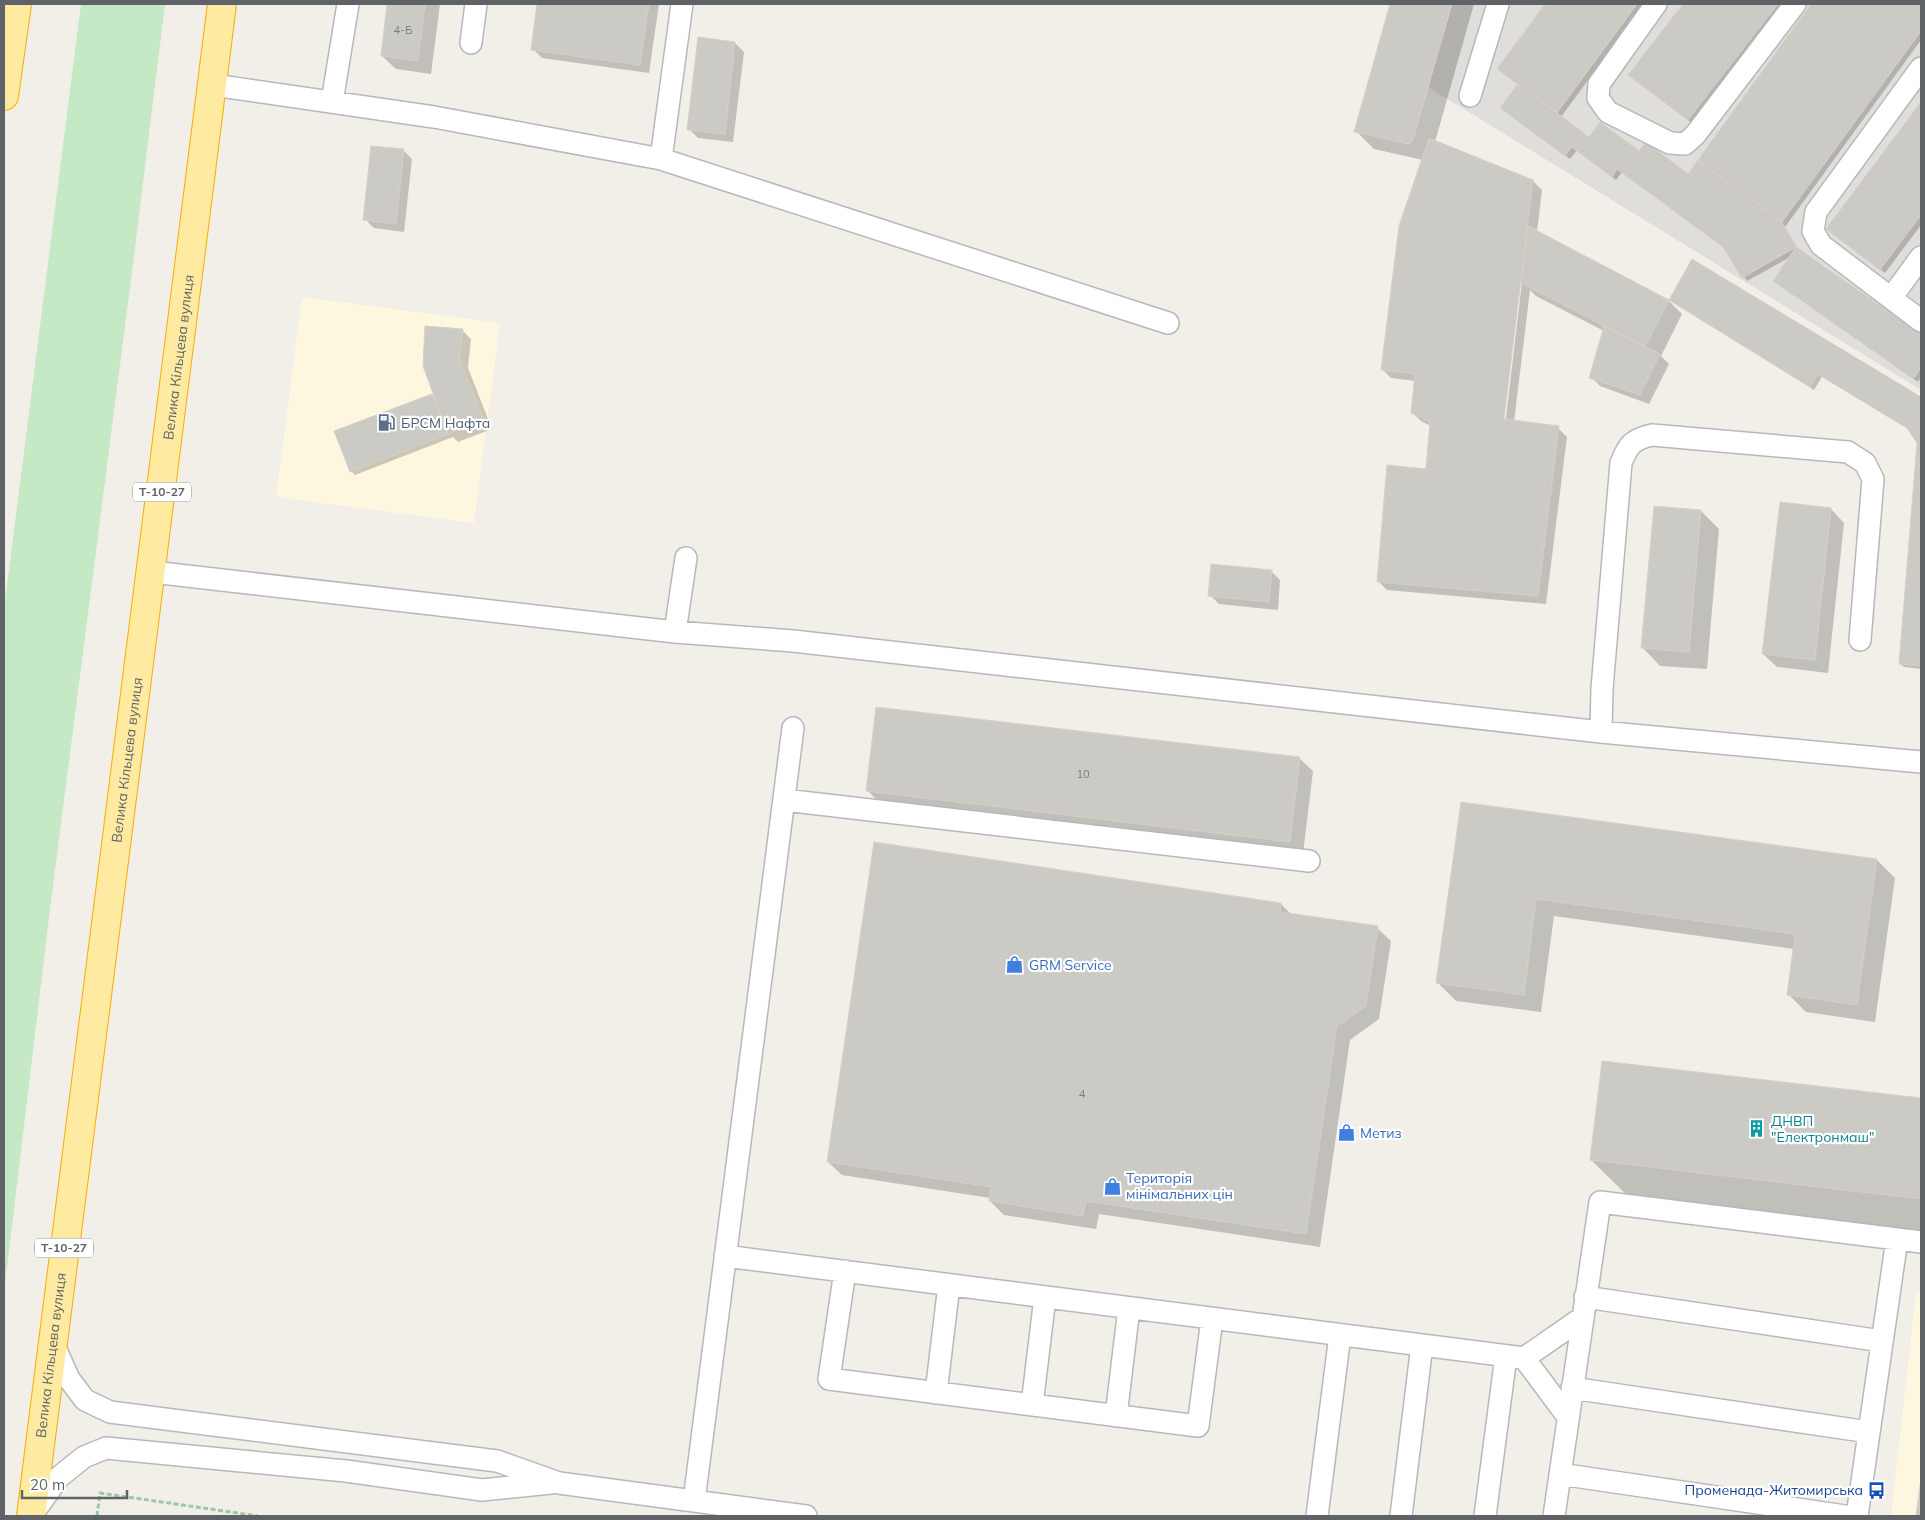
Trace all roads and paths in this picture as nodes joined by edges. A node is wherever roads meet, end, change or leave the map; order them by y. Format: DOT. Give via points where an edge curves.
graph roads {
  1 [pos="17,4"];
  2 [pos="222,4"];
  3 [pos="348,4"];
  4 [pos="476,4"];
  5 [pos="682,4"];
  6 [pos="1498,4"];
  7 [pos="1656,4"];
  8 [pos="1796,4"];
  9 [pos="471,43"];
  10 [pos="1921,68"];
  11 [pos="213,85"];
  12 [pos="4,96"];
  13 [pos="1470,96"];
  14 [pos="332,102"];
  15 [pos="661,159"];
  16 [pos="1921,257"];
  17 [pos="1890,298"];
  18 [pos="1921,320"];
  19 [pos="1168,323"];
  20 [pos="686,558"];
  21 [pos="152,572"];
  22 [pos="675,632"];
  23 [pos="1860,640"];
  24 [pos="793,728"];
  25 [pos="1601,732"];
  26 [pos="1921,762"];
  27 [pos="784,800"];
  28 [pos="1310,861"];
  29 [pos="1897,1239"];
  30 [pos="1921,1242"];
  31 [pos="725,1256"];
  32 [pos="845,1271"];
  33 [pos="949,1285"];
  34 [pos="1585,1297"];
  35 [pos="1045,1298"];
  36 [pos="1129,1308"];
  37 [pos="1582,1318"];
  38 [pos="1212,1319"];
  39 [pos="1340,1335"];
  40 [pos="52,1341"];
  41 [pos="1882,1341"];
  42 [pos="1422,1345"];
  43 [pos="1515,1357"];
  44 [pos="1572,1388"];
  45 [pos="936,1393"];
  46 [pos="1032,1405"];
  47 [pos="1116,1416"];
  48 [pos="1568,1417"];
  49 [pos="1869,1432"];
  50 [pos="1560,1474"];
  51 [pos="559,1482"];
  52 [pos="694,1501"];
  53 [pos="31,1516"];
  54 [pos="97,1516"];
  55 [pos="258,1516"];
  56 [pos="806,1516"];
  57 [pos="1317,1516"];
  58 [pos="1401,1516"];
  59 [pos="1485,1516"];
  60 [pos="1554,1516"];
  61 [pos="1845,1516"];
  62 [pos="1857,1516"];
  1 -- 12 [label="highway"];
  2 -- 11 [label="highway, Велика Кільцева вулиця / Т-10-27"];
  3 -- 14 [label="lane"];
  4 -- 9 [label="lane"];
  5 -- 15 [label="lane"];
  6 -- 13 [label="lane"];
  7 -- 8 [label="lane" via="1599,84 1598,98 1608,112 1670,143 1685,144"];
  10 -- 17 [label="lane" via="1816,212 1814,222 1813,231 1821,245"];
  11 -- 14 [label="lane"];
  11 -- 21 [label="highway, Велика Кільцева вулиця / Т-10-27"];
  14 -- 15 [label="lane" via="434,117"];
  15 -- 19 [label="lane"];
  16 -- 17 [label="lane"];
  17 -- 18 [label="lane"];
  20 -- 22 [label="lane"];
  21 -- 22 [label="lane"];
  21 -- 40 [label="highway, Велика Кільцева вулиця / Т-10-27"];
  22 -- 25 [label="lane" via="793,641"];
  23 -- 25 [label="lane" via="1873,479 1865,463 1848,452 1652,435 1638,438 1626,449 1621,463"];
  24 -- 27 [label="lane"];
  25 -- 26 [label="lane"];
  27 -- 28 [label="lane"];
  27 -- 31 [label="lane"];
  29 -- 30 [label="lane"];
  29 -- 34 [label="lane" via="1600,1202"];
  29 -- 41 [label="lane"];
  31 -- 32 [label="lane"];
  31 -- 52 [label="lane"];
  32 -- 33 [label="lane"];
  32 -- 45 [label="lane" via="829,1380"];
  33 -- 35 [label="lane"];
  33 -- 45 [label="lane"];
  34 -- 37 [label="lane"];
  34 -- 41 [label="lane"];
  35 -- 36 [label="lane"];
  35 -- 46 [label="lane"];
  36 -- 38 [label="lane"];
  36 -- 47 [label="lane"];
  37 -- 43 [label="lane"];
  37 -- 44 [label="lane"];
  38 -- 39 [label="lane"];
  38 -- 47 [label="lane" via="1198,1426"];
  39 -- 42 [label="lane"];
  39 -- 57 [label="lane"];
  40 -- 51 [label="lane" via="69,1379 85,1400 110,1412 496,1461"];
  40 -- 53 [label="highway, Велика Кільцева вулиця / Т-10-27"];
  41 -- 49 [label="lane"];
  42 -- 43 [label="lane"];
  42 -- 58 [label="lane"];
  43 -- 48 [label="lane"];
  43 -- 59 [label="lane"];
  44 -- 48 [label="lane"];
  44 -- 49 [label="lane"];
  45 -- 46 [label="lane"];
  46 -- 47 [label="lane"];
  48 -- 50 [label="lane"];
  49 -- 62 [label="lane"];
  50 -- 60 [label="lane"];
  50 -- 61 [label="lane"];
  51 -- 52 [label="lane"];
  51 -- 53 [label="lane" via="482,1490 346,1471 106,1448 84,1457 59,1477"];
  52 -- 56 [label="lane"];
  54 -- 55 [label="path" via="100,1493"];
}
